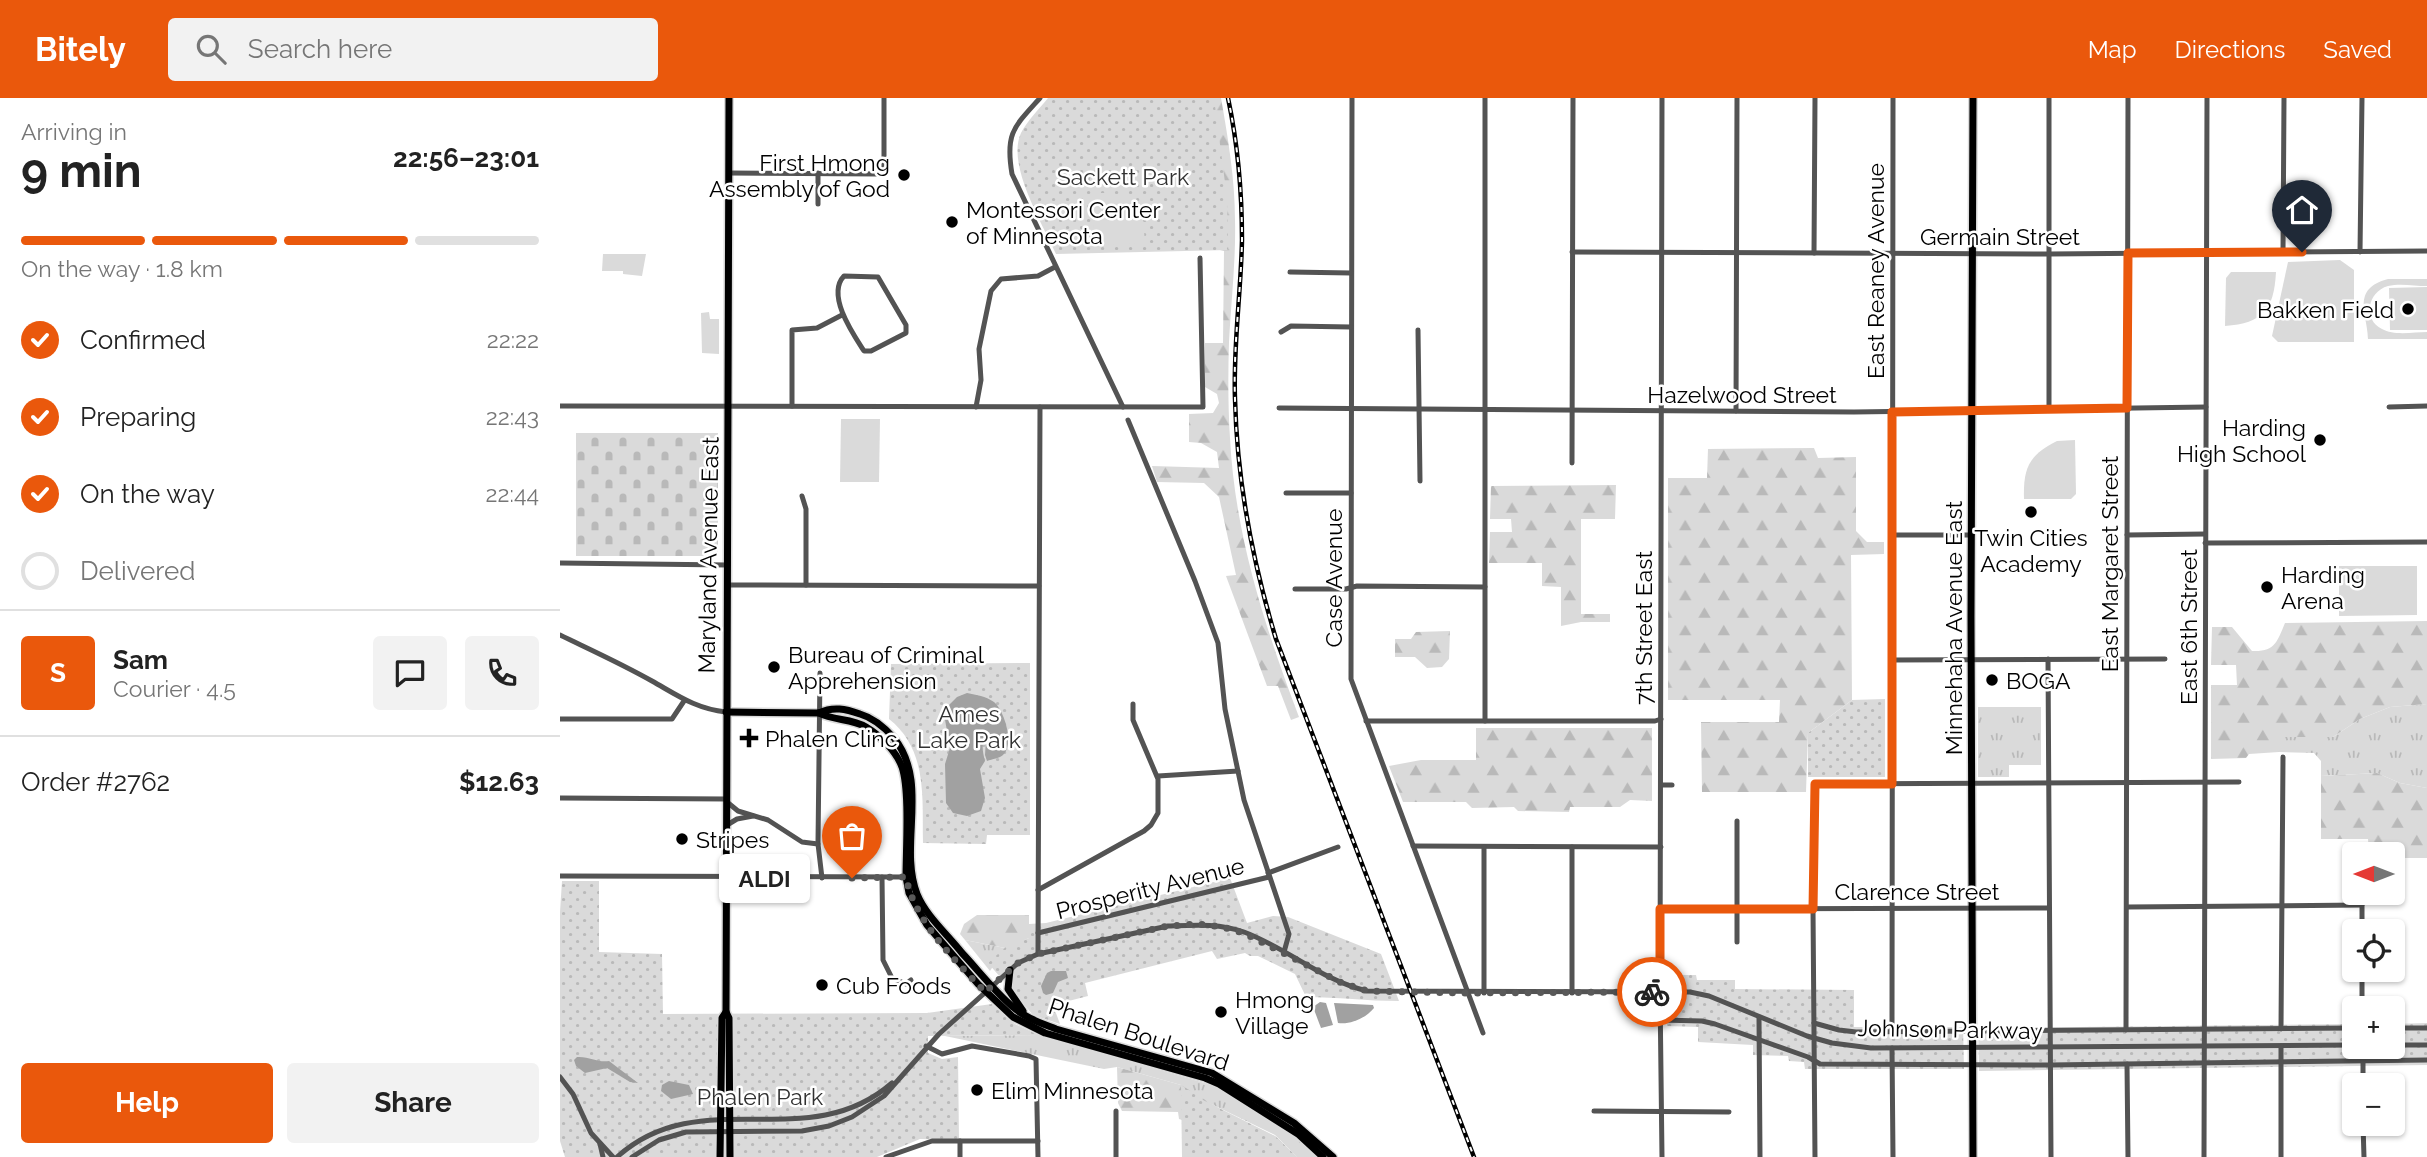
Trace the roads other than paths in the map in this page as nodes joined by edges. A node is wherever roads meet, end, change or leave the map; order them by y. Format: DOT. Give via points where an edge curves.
graph roads {
  1 [pos="729,98"];
  2 [pos="884,98"];
  3 [pos="1040,98"];
  4 [pos="1352,98"];
  5 [pos="1485,98"];
  6 [pos="1573,98"];
  7 [pos="1662,98"];
  8 [pos="1737,98"];
  9 [pos="1815,98"];
  10 [pos="1893,98"];
  11 [pos="1973,98"];
  12 [pos="2049,98"];
  13 [pos="2128,98"];
  14 [pos="2207,98"];
  15 [pos="2284,98"];
  16 [pos="2362,98"];
  17 [pos="729,173"];
  18 [pos="818,173"];
  19 [pos="818,204"];
  20 [pos="2427,251"];
  21 [pos="2206,252"];
  22 [pos="2283,252"];
  23 [pos="2360,252"];
  24 [pos="1572,253"];
  25 [pos="1662,253"];
  26 [pos="1736,253"];
  27 [pos="1814,253"];
  28 [pos="1893,253"];
  29 [pos="2128,253"];
  30 [pos="1972,254"];
  31 [pos="2049,254"];
  32 [pos="1200,258"];
  33 [pos="1055,267"];
  34 [pos="1290,272"];
  35 [pos="1351,273"];
  36 [pos="842,315"];
  37 [pos="1351,327"];
  38 [pos="1418,330"];
  39 [pos="1281,332"];
  40 [pos="560,406"];
  41 [pos="729,406"];
  42 [pos="792,406"];
  43 [pos="2427,406"];
  44 [pos="976,407"];
  45 [pos="1040,407"];
  46 [pos="1123,407"];
  47 [pos="2206,407"];
  48 [pos="2389,407"];
  49 [pos="1279,408"];
  50 [pos="1351,408"];
  51 [pos="1418,408"];
  52 [pos="2127,408"];
  53 [pos="2049,409"];
  54 [pos="1485,410"];
  55 [pos="1572,410"];
  56 [pos="1972,410"];
  57 [pos="1661,411"];
  58 [pos="1736,411"];
  59 [pos="1892,412"];
  60 [pos="1128,420"];
  61 [pos="1572,463"];
  62 [pos="1420,481"];
  63 [pos="1286,493"];
  64 [pos="1351,493"];
  65 [pos="802,496"];
  66 [pos="1972,534"];
  67 [pos="2127,534"];
  68 [pos="2205,534"];
  69 [pos="1892,535"];
  70 [pos="2427,542"];
  71 [pos="2205,543"];
  72 [pos="560,563"];
  73 [pos="728,565"];
  74 [pos="728,585"];
  75 [pos="806,585"];
  76 [pos="1039,586"];
  77 [pos="1351,587"];
  78 [pos="1485,587"];
  79 [pos="1295,589"];
  80 [pos="560,635"];
  81 [pos="2048,659"];
  82 [pos="2127,659"];
  83 [pos="2165,659"];
  84 [pos="1892,660"];
  85 [pos="1972,660"];
  86 [pos="820,673"];
  87 [pos="684,701"];
  88 [pos="1133,704"];
  89 [pos="726,712"];
  90 [pos="819,713"];
  91 [pos="560,719"];
  92 [pos="1661,719"];
  93 [pos="1366,721"];
  94 [pos="1485,721"];
  95 [pos="2283,757"];
  96 [pos="1238,771"];
  97 [pos="1158,776"];
  98 [pos="2239,782"];
  99 [pos="2127,783"];
  100 [pos="2205,783"];
  101 [pos="1892,784"];
  102 [pos="1972,784"];
  103 [pos="2048,784"];
  104 [pos="1661,785"];
  105 [pos="1672,785"];
  106 [pos="560,798"];
  107 [pos="727,801"];
  108 [pos="753,816"];
  109 [pos="1737,821"];
  110 [pos="727,825"];
  111 [pos="818,844"];
  112 [pos="1413,846"];
  113 [pos="1338,847"];
  114 [pos="1484,847"];
  115 [pos="1572,847"];
  116 [pos="1661,847"];
  117 [pos="1268,875"];
  118 [pos="560,876"];
  119 [pos="727,877"];
  120 [pos="882,877"];
  121 [pos="909,877"];
  122 [pos="822,878"];
  123 [pos="1038,890"];
  124 [pos="2362,905"];
  125 [pos="2283,906"];
  126 [pos="2127,907"];
  127 [pos="2204,907"];
  128 [pos="2049,908"];
  129 [pos="1660,909"];
  130 [pos="1737,909"];
  131 [pos="1813,909"];
  132 [pos="1891,909"];
  133 [pos="1972,909"];
  134 [pos="2362,919"];
  135 [pos="1038,933"];
  136 [pos="1737,942"];
  137 [pos="1284,953"];
  138 [pos="1038,954"];
  139 [pos="1010,970"];
  140 [pos="911,980"];
  141 [pos="992,986"];
  142 [pos="985,992"];
  143 [pos="1660,992"];
  144 [pos="1468,993"];
  145 [pos="1483,993"];
  146 [pos="1573,993"];
  147 [pos="726,1012"];
  148 [pos="1759,1017"];
  149 [pos="1660,1020"];
  150 [pos="1814,1023"];
  151 [pos="1051,1027"];
  152 [pos="2342,1028"];
  153 [pos="2405,1028"];
  154 [pos="2427,1028"];
  155 [pos="2281,1029"];
  156 [pos="2126,1030"];
  157 [pos="2204,1030"];
  158 [pos="1892,1031"];
  159 [pos="2050,1031"];
  160 [pos="1972,1032"];
  161 [pos="1483,1033"];
  162 [pos="1814,1038"];
  163 [pos="1759,1039"];
  164 [pos="2342,1045"];
  165 [pos="2405,1045"];
  166 [pos="2427,1045"];
  167 [pos="926,1046"];
  168 [pos="2281,1046"];
  169 [pos="2203,1047"];
  170 [pos="1892,1048"];
  171 [pos="2050,1048"];
  172 [pos="1972,1049"];
  173 [pos="1814,1060"];
  174 [pos="2427,1060"];
  175 [pos="2363,1061"];
  176 [pos="2203,1062"];
  177 [pos="2281,1062"];
  178 [pos="1892,1064"];
  179 [pos="2127,1064"];
  180 [pos="1972,1065"];
  181 [pos="2050,1065"];
  182 [pos="905,1071"];
  183 [pos="2363,1073"];
  184 [pos="560,1077"];
  185 [pos="1116,1111"];
  186 [pos="1594,1111"];
  187 [pos="1661,1112"];
  188 [pos="1729,1112"];
  189 [pos="720,1121"];
  190 [pos="731,1121"];
  191 [pos="731,1131"];
  192 [pos="720,1132"];
  193 [pos="2363,1136"];
  194 [pos="960,1141"];
  195 [pos="1038,1141"];
  196 [pos="600,1144"];
  197 [pos="603,1157"];
  198 [pos="615,1157"];
  199 [pos="632,1157"];
  200 [pos="720,1157"];
  201 [pos="730,1157"];
  202 [pos="886,1157"];
  203 [pos="960,1157"];
  204 [pos="1038,1157"];
  205 [pos="1116,1157"];
  206 [pos="1323,1157"];
  207 [pos="1333,1157"];
  208 [pos="1662,1157"];
  209 [pos="1760,1157"];
  210 [pos="1815,1157"];
  211 [pos="1893,1157"];
  212 [pos="1973,1157"];
  213 [pos="2051,1157"];
  214 [pos="2128,1157"];
  215 [pos="2204,1157"];
  216 [pos="2281,1157"];
  217 [pos="2364,1157"];
  1 -- 17 [label="main road, Maryland Avenue East"];
  2 -- 18 [label="street" via="882,172"];
  3 -- 33 [label="street" via="1013,130 1010,161"];
  4 -- 35 [label="street, Case Avenue"];
  5 -- 54 [label="street"];
  6 -- 24 [label="street"];
  7 -- 25 [label="street, 7th Street East"];
  8 -- 26 [label="street"];
  9 -- 27 [label="street"];
  10 -- 28 [label="street, East Reaney Avenue"];
  11 -- 30 [label="main road, Minnehaha Avenue East"];
  12 -- 31 [label="street"];
  13 -- 29 [label="street, East Margaret Street"];
  14 -- 21 [label="street, East 6th Street"];
  15 -- 22 [label="street"];
  16 -- 23 [label="street"];
  17 -- 18 [label="street"];
  17 -- 41 [label="main road, Maryland Avenue East"];
  18 -- 19 [label="street"];
  20 -- 23 [label="street, Germain Street"];
  21 -- 22 [label="street, Germain Street"];
  21 -- 29 [label="street, Germain Street"];
  21 -- 47 [label="street, East 6th Street"];
  22 -- 23 [label="street, Germain Street"];
  24 -- 25 [label="street, Germain Street"];
  24 -- 55 [label="street"];
  25 -- 26 [label="street, Germain Street"];
  25 -- 57 [label="street, 7th Street East"];
  26 -- 27 [label="street, Germain Street"];
  26 -- 58 [label="street"];
  27 -- 28 [label="street, Germain Street"];
  28 -- 30 [label="street, Germain Street"];
  28 -- 59 [label="street, East Reaney Avenue"];
  29 -- 31 [label="street, Germain Street"];
  29 -- 52 [label="street, East Margaret Street"];
  30 -- 31 [label="street, Germain Street"];
  30 -- 56 [label="main road, Minnehaha Avenue East"];
  31 -- 53 [label="street"];
  32 -- 46 [label="street" via="1203,407"];
  33 -- 44 [label="street" via="1038,276 1001,279 991,292 979,348 981,380"];
  33 -- 46 [label="street"];
  34 -- 35 [label="street"];
  35 -- 37 [label="street, Case Avenue"];
  36 -- 36 [label="street" via="866,352 907,330 875,276 842,277"];
  36 -- 42 [label="street" via="817,328 792,330"];
  37 -- 39 [label="street" via="1292,326"];
  37 -- 50 [label="street, Case Avenue"];
  38 -- 51 [label="street"];
  40 -- 41 [label="street"];
  41 -- 42 [label="street"];
  41 -- 73 [label="main road, Maryland Avenue East"];
  42 -- 44 [label="street"];
  43 -- 48 [label="street"];
  44 -- 45 [label="street"];
  45 -- 46 [label="street"];
  45 -- 76 [label="street"];
  47 -- 52 [label="street, Hazelwood Street"];
  47 -- 68 [label="street, East 6th Street"];
  49 -- 50 [label="street, Hazelwood Street"];
  50 -- 51 [label="street, Hazelwood Street"];
  50 -- 64 [label="street, Case Avenue"];
  51 -- 54 [label="street, Hazelwood Street"];
  51 -- 62 [label="street"];
  52 -- 53 [label="street, Hazelwood Street"];
  52 -- 67 [label="street, East Margaret Street"];
  53 -- 56 [label="street, Hazelwood Street"];
  54 -- 55 [label="street, Hazelwood Street"];
  54 -- 78 [label="street"];
  55 -- 57 [label="street, Hazelwood Street"];
  55 -- 61 [label="street"];
  56 -- 59 [label="street, Hazelwood Street"];
  56 -- 66 [label="main road, Minnehaha Avenue East"];
  57 -- 58 [label="street, Hazelwood Street"];
  57 -- 92 [label="street, 7th Street East"];
  58 -- 59 [label="street, Hazelwood Street"];
  59 -- 69 [label="street, East Reaney Avenue"];
  60 -- 96 [label="street" via="1218,643"];
  63 -- 64 [label="street"];
  64 -- 77 [label="street, Case Avenue"];
  65 -- 75 [label="street"];
  66 -- 69 [label="street"];
  66 -- 85 [label="main road, Minnehaha Avenue East"];
  67 -- 68 [label="street"];
  67 -- 82 [label="street, East Margaret Street"];
  68 -- 71 [label="street, East 6th Street"];
  69 -- 84 [label="street, East Reaney Avenue"];
  70 -- 71 [label="street"];
  71 -- 100 [label="street, East 6th Street"];
  72 -- 73 [label="street"];
  73 -- 74 [label="main road, Maryland Avenue East"];
  74 -- 75 [label="street"];
  74 -- 89 [label="main road, Maryland Avenue East"];
  75 -- 76 [label="street"];
  76 -- 123 [label="street"];
  77 -- 78 [label="street"];
  77 -- 79 [label="street"];
  77 -- 93 [label="street, Case Avenue" via="1350,679"];
  78 -- 94 [label="street"];
  80 -- 87 [label="street" via="652,680"];
  81 -- 82 [label="street"];
  81 -- 85 [label="street"];
  81 -- 103 [label="street"];
  82 -- 83 [label="street"];
  82 -- 99 [label="street, East Margaret Street"];
  84 -- 85 [label="street"];
  84 -- 101 [label="street, East Reaney Avenue"];
  85 -- 102 [label="main road, Minnehaha Avenue East"];
  86 -- 90 [label="street"];
  87 -- 89 [label="street"];
  87 -- 91 [label="street" via="672,719"];
  88 -- 97 [label="street" via="1133,720"];
  89 -- 90 [label="main road, Phalen Boulevard"];
  89 -- 107 [label="main road, Maryland Avenue East"];
  90 -- 111 [label="street"];
  90 -- 121 [label="main road, Phalen Boulevard" via="866,727 881,738 901,765"];
  92 -- 94 [label="street"];
  92 -- 104 [label="street, 7th Street East"];
  93 -- 94 [label="street"];
  93 -- 112 [label="street, Case Avenue"];
  95 -- 125 [label="street"];
  96 -- 97 [label="street"];
  96 -- 117 [label="street"];
  97 -- 123 [label="street" via="1158,810 1151,825"];
  98 -- 100 [label="street"];
  99 -- 100 [label="street"];
  99 -- 103 [label="street"];
  99 -- 126 [label="street, East Margaret Street"];
  100 -- 127 [label="street, East 6th Street"];
  101 -- 102 [label="street"];
  101 -- 131 [label="street" via="1815,784"];
  101 -- 132 [label="street, East Reaney Avenue"];
  102 -- 103 [label="street"];
  102 -- 133 [label="main road, Minnehaha Avenue East"];
  103 -- 128 [label="street"];
  104 -- 105 [label="street"];
  104 -- 116 [label="street, 7th Street East"];
  106 -- 107 [label="street"];
  107 -- 108 [label="street" via="735,810"];
  107 -- 110 [label="main road, Maryland Avenue East"];
  108 -- 110 [label="street"];
  108 -- 111 [label="street" via="802,842"];
  109 -- 130 [label="street"];
  110 -- 119 [label="main road, Maryland Avenue East"];
  111 -- 122 [label="street"];
  112 -- 114 [label="street"];
  112 -- 144 [label="street, Case Avenue"];
  113 -- 117 [label="street, Prosperity Avenue"];
  114 -- 115 [label="street"];
  114 -- 145 [label="street"];
  115 -- 116 [label="street"];
  115 -- 146 [label="street"];
  116 -- 129 [label="street, 7th Street East"];
  117 -- 135 [label="street, Prosperity Avenue"];
  117 -- 137 [label="street" via="1289,934"];
  118 -- 119 [label="street"];
  119 -- 122 [label="street"];
  119 -- 147 [label="main road, Maryland Avenue East"];
  120 -- 121 [label="street"];
  120 -- 122 [label="street"];
  120 -- 140 [label="street" via="884,967 897,982"];
  121 -- 141 [label="main road, Phalen Boulevard" via="923,906"];
  121 -- 142 [label="main road, Phalen Boulevard" via="912,901 927,925"];
  123 -- 135 [label="street"];
  124 -- 125 [label="street"];
  124 -- 134 [label="street"];
  125 -- 127 [label="street"];
  125 -- 155 [label="street"];
  126 -- 127 [label="street"];
  126 -- 156 [label="street, East Margaret Street"];
  127 -- 157 [label="street, East 6th Street"];
  128 -- 133 [label="street, Clarence Street"];
  128 -- 159 [label="street"];
  129 -- 130 [label="street, Clarence Street"];
  129 -- 143 [label="street, 7th Street East"];
  130 -- 131 [label="street, Clarence Street"];
  130 -- 136 [label="street"];
  131 -- 132 [label="street, Clarence Street"];
  131 -- 150 [label="street"];
  132 -- 133 [label="street, Clarence Street"];
  132 -- 158 [label="street, East Reaney Avenue"];
  133 -- 160 [label="main road, Minnehaha Avenue East"];
  135 -- 138 [label="street"];
  137 -- 138 [label="street, Johnson Parkway" via="1244,933 1198,924 1168,926"];
  137 -- 144 [label="street, Johnson Parkway" via="1367,991"];
  138 -- 139 [label="street, Johnson Parkway"];
  139 -- 141 [label="street, Johnson Parkway"];
  139 -- 151 [label="main road" via="1010,995 1026,1013"];
  141 -- 142 [label="street, Johnson Parkway"];
  141 -- 151 [label="main road, Phalen Boulevard" via="1014,1008"];
  142 -- 167 [label="street, Johnson Parkway"];
  142 -- 206 [label="main road, Phalen Boulevard" via="1013,1017 1037,1029 1219,1084 1298,1134"];
  143 -- 146 [label="street, Johnson Parkway"];
  143 -- 148 [label="street, Johnson Parkway" via="1700,993"];
  143 -- 149 [label="street, 7th Street East"];
  144 -- 145 [label="street, Johnson Parkway"];
  144 -- 161 [label="street, Case Avenue"];
  145 -- 146 [label="street, Johnson Parkway"];
  147 -- 189 [label="main road, Maryland Avenue East" via="722,1018"];
  147 -- 190 [label="main road, Maryland Avenue East"];
  148 -- 162 [label="street, Johnson Parkway"];
  148 -- 163 [label="street"];
  149 -- 163 [label="street, Johnson Parkway" via="1702,1021"];
  149 -- 187 [label="street, 7th Street East"];
  150 -- 158 [label="street, Johnson Parkway" via="1839,1030"];
  150 -- 162 [label="street"];
  151 -- 207 [label="main road, Phalen Boulevard" via="1212,1073 1294,1123"];
  152 -- 155 [label="street, Johnson Parkway"];
  153 -- 154 [label="street"];
  155 -- 157 [label="street, Johnson Parkway"];
  156 -- 157 [label="street, Johnson Parkway"];
  156 -- 159 [label="street, Johnson Parkway"];
  157 -- 169 [label="street, East 6th Street"];
  158 -- 160 [label="street, Johnson Parkway"];
  159 -- 160 [label="street, Johnson Parkway"];
  159 -- 171 [label="street"];
  160 -- 172 [label="main road, Minnehaha Avenue East"];
  162 -- 170 [label="street, Johnson Parkway"];
  162 -- 173 [label="street"];
  163 -- 173 [label="street, Johnson Parkway"];
  163 -- 209 [label="street"];
  164 -- 168 [label="street, Johnson Parkway"];
  165 -- 166 [label="street"];
  167 -- 182 [label="street, Johnson Parkway"];
  167 -- 195 [label="street" via="942,1054 972,1046 1032,1057 1038,1063"];
  168 -- 169 [label="street, Johnson Parkway"];
  168 -- 177 [label="street"];
  169 -- 171 [label="street, Johnson Parkway"];
  169 -- 176 [label="street, East 6th Street"];
  170 -- 172 [label="street, Johnson Parkway"];
  170 -- 178 [label="street"];
  171 -- 172 [label="street, Johnson Parkway"];
  171 -- 181 [label="street"];
  172 -- 180 [label="main road, Minnehaha Avenue East"];
  173 -- 178 [label="street, Johnson Parkway" via="1820,1064"];
  173 -- 210 [label="street"];
  174 -- 175 [label="street, Johnson Parkway"];
  175 -- 177 [label="street, Johnson Parkway"];
  175 -- 183 [label="street"];
  176 -- 177 [label="street, Johnson Parkway"];
  176 -- 179 [label="street, Johnson Parkway"];
  176 -- 215 [label="street, East 6th Street"];
  177 -- 216 [label="street"];
  178 -- 180 [label="street, Johnson Parkway"];
  178 -- 211 [label="street"];
  179 -- 181 [label="street, Johnson Parkway"];
  179 -- 214 [label="street"];
  180 -- 181 [label="street, Johnson Parkway"];
  180 -- 212 [label="main road, Minnehaha Avenue East"];
  181 -- 213 [label="street"];
  182 -- 190 [label="street, Johnson Parkway" via="873,1099 830,1117"];
  182 -- 191 [label="street, Johnson Parkway" via="874,1105 841,1122 802,1131"];
  184 -- 196 [label="street"];
  185 -- 205 [label="street"];
  186 -- 187 [label="street"];
  187 -- 188 [label="street"];
  187 -- 208 [label="street, 7th Street East"];
  189 -- 190 [label="street, Johnson Parkway"];
  189 -- 192 [label="main road, Maryland Avenue East"];
  189 -- 198 [label="street, Johnson Parkway" via="660,1129"];
  190 -- 191 [label="main road, Maryland Avenue East"];
  191 -- 192 [label="street, Johnson Parkway"];
  191 -- 201 [label="main road, Maryland Avenue East"];
  192 -- 199 [label="street, Johnson Parkway" via="668,1137"];
  192 -- 200 [label="main road, Maryland Avenue East"];
  193 -- 217 [label="street"];
  194 -- 195 [label="street"];
  194 -- 202 [label="street" via="920,1144"];
  194 -- 203 [label="street"];
  195 -- 204 [label="street"];
  196 -- 197 [label="street"];
  196 -- 198 [label="street"];
}
